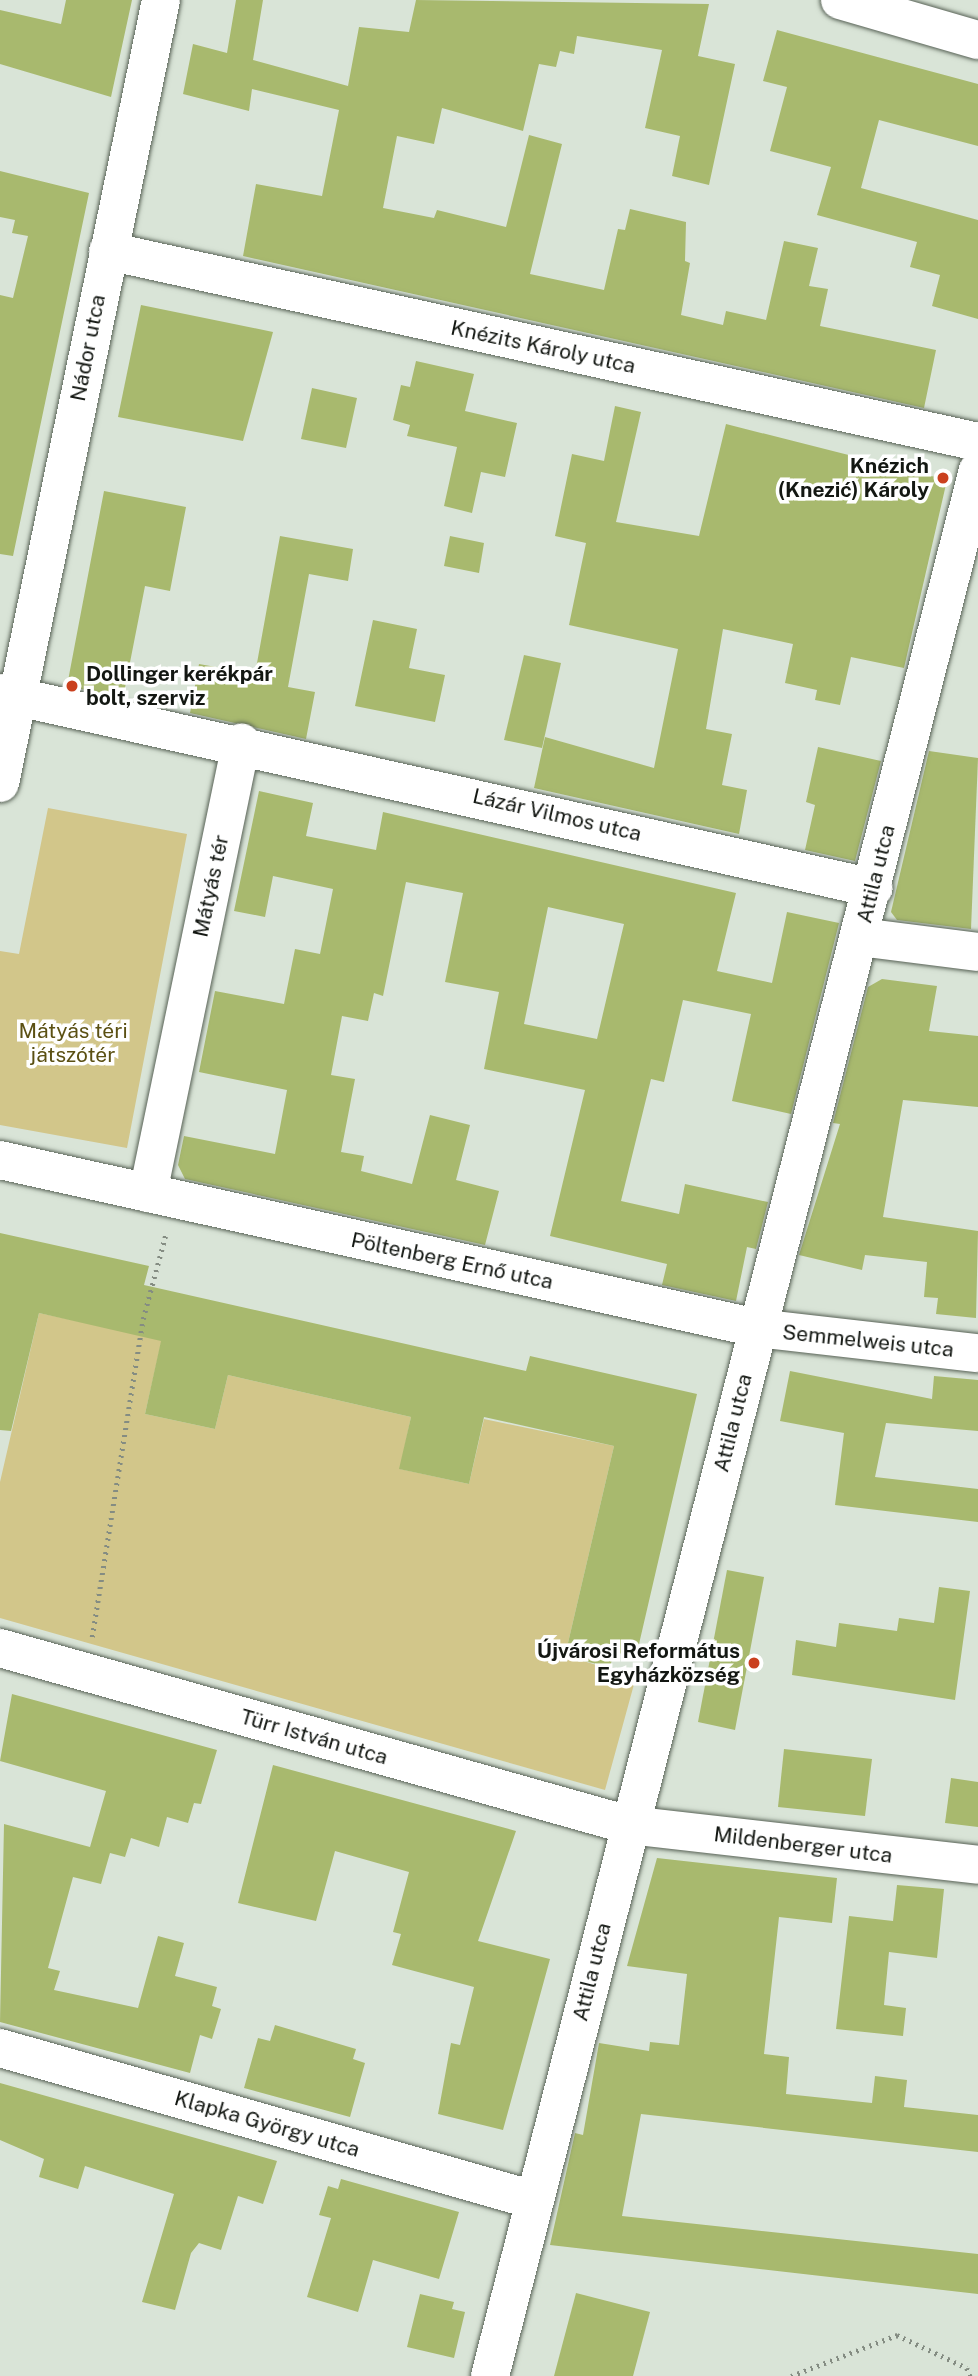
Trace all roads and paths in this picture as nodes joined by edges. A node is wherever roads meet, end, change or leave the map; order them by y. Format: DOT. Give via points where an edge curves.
graph roads {
  1 [pos="161,0"];
  2 [pos="840,0"];
  3 [pos="978,40"];
  4 [pos="108,251"];
  5 [pos="978,442"];
  6 [pos="978,470"];
  7 [pos="9,694"];
  8 [pos="242,742"];
  9 [pos="0,783"];
  10 [pos="873,888"];
  11 [pos="860,937"];
  12 [pos="978,952"];
  13 [pos="0,1160"];
  14 [pos="161,1196"];
  15 [pos="757,1328"];
  16 [pos="978,1353"];
  17 [pos="0,1648"];
  18 [pos="84,1672"];
  19 [pos="629,1825"];
  20 [pos="978,1865"];
  21 [pos="0,2048"];
  22 [pos="534,2200"];
  23 [pos="490,2376"];
  24 [pos="791,2376"];
  25 [pos="970,2376"];
  1 -- 4 [label="street, Nádor utca"];
  2 -- 3 [label="street"];
  4 -- 5 [label="street, Knézits Károly utca"];
  4 -- 7 [label="street, Nádor utca"];
  6 -- 10 [label="street, Attila utca"];
  7 -- 8 [label="street"];
  7 -- 9 [label="street"];
  8 -- 10 [label="street, Lázár Vilmos utca"];
  8 -- 14 [label="street, Mátyás tér"];
  10 -- 11 [label="street, Attila utca"];
  11 -- 12 [label="street"];
  11 -- 15 [label="street, Attila utca"];
  13 -- 14 [label="street"];
  14 -- 15 [label="street, Pöltenberg Ernő utca"];
  14 -- 18 [label="path"];
  15 -- 16 [label="street, Semmelweis utca"];
  15 -- 19 [label="street, Attila utca"];
  17 -- 18 [label="street, Türr István utca"];
  18 -- 19 [label="street, Türr István utca"];
  19 -- 20 [label="street, Mildenberger utca"];
  19 -- 22 [label="street, Attila utca"];
  21 -- 22 [label="street, Klapka György utca"];
  22 -- 23 [label="street, Attila utca"];
  24 -- 25 [label="path" via="897,2336 967,2368"];
}
